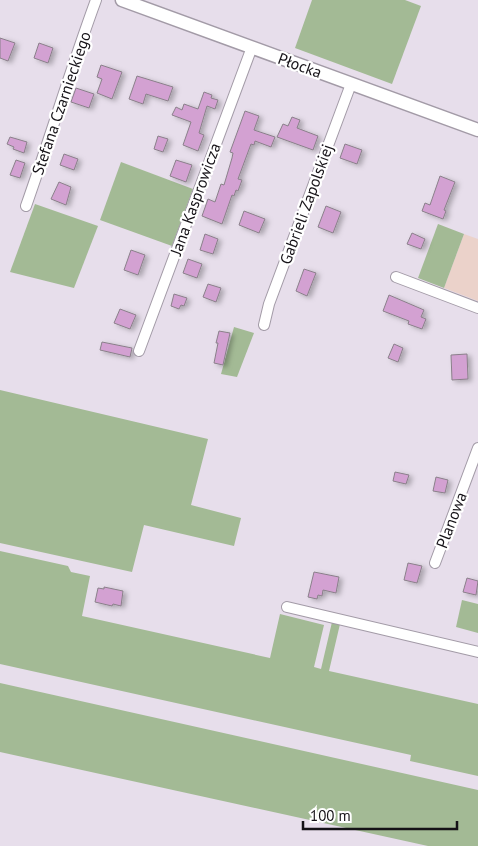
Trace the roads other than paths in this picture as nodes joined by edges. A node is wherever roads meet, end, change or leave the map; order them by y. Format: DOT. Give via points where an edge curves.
graph roads {
  1 [pos="96,0"];
  2 [pos="122,0"];
  3 [pos="252,47"];
  4 [pos="351,84"];
  5 [pos="478,130"];
  6 [pos="26,206"];
  7 [pos="396,277"];
  8 [pos="478,308"];
  9 [pos="264,325"];
  10 [pos="139,351"];
  11 [pos="478,448"];
  12 [pos="434,563"];
  13 [pos="287,607"];
  14 [pos="478,652"];
  1 -- 6 [label="street, Stefana Czarnieckiego"];
  2 -- 3 [label="street, Płocka"];
  3 -- 4 [label="street, Płocka"];
  3 -- 10 [label="street, Jana Kasprowicza"];
  4 -- 5 [label="street, Płocka"];
  4 -- 9 [label="street, Gabrieli Zapolskiej"];
  7 -- 8 [label="street"];
  11 -- 12 [label="street, Planowa"];
  13 -- 14 [label="street"];
}
